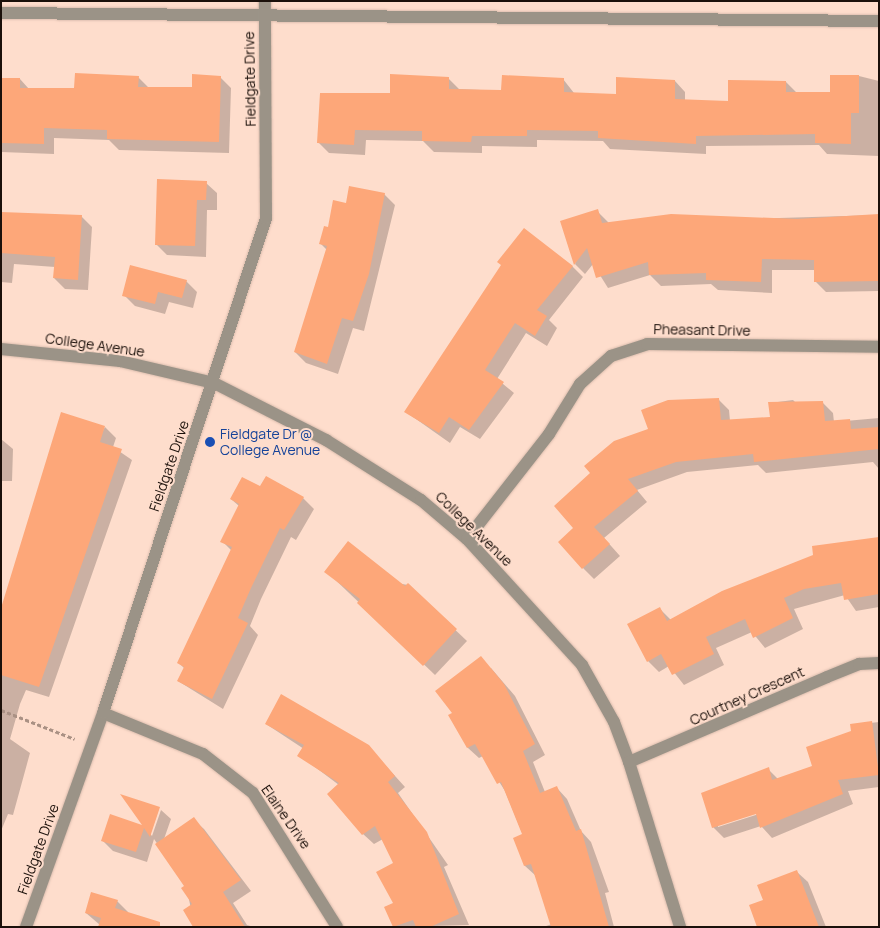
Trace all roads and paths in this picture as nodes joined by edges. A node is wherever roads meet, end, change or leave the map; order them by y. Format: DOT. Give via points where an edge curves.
graph roads {
  1 [pos="265,1"];
  2 [pos="1,13"];
  3 [pos="264,15"];
  4 [pos="879,21"];
  5 [pos="879,347"];
  6 [pos="1,349"];
  7 [pos="214,383"];
  8 [pos="466,539"];
  9 [pos="879,663"];
  10 [pos="1,710"];
  11 [pos="103,713"];
  12 [pos="92,745"];
  13 [pos="629,762"];
  14 [pos="26,927"];
  15 [pos="337,927"];
  16 [pos="680,927"];
  1 -- 3 [label="street, Fieldgate Drive"];
  2 -- 3 [label="street"];
  3 -- 4 [label="street"];
  3 -- 7 [label="street, Fieldgate Drive" via="266,218"];
  5 -- 8 [label="street, Pheasant Drive" via="647,344 611,356 580,384 549,434"];
  6 -- 7 [label="street, College Avenue" via="120,361"];
  7 -- 8 [label="street, College Avenue" via="326,440 421,500"];
  7 -- 11 [label="street, Fieldgate Drive"];
  8 -- 13 [label="street, College Avenue" via="582,665 614,722"];
  9 -- 13 [label="street, Courtney Crescent" via="859,664"];
  10 -- 12 [label="path"];
  11 -- 12 [label="street, Fieldgate Drive"];
  11 -- 15 [label="street, Elaine Drive" via="203,754 253,793"];
  12 -- 14 [label="street, Fieldgate Drive"];
  13 -- 16 [label="street, College Avenue"];
}
